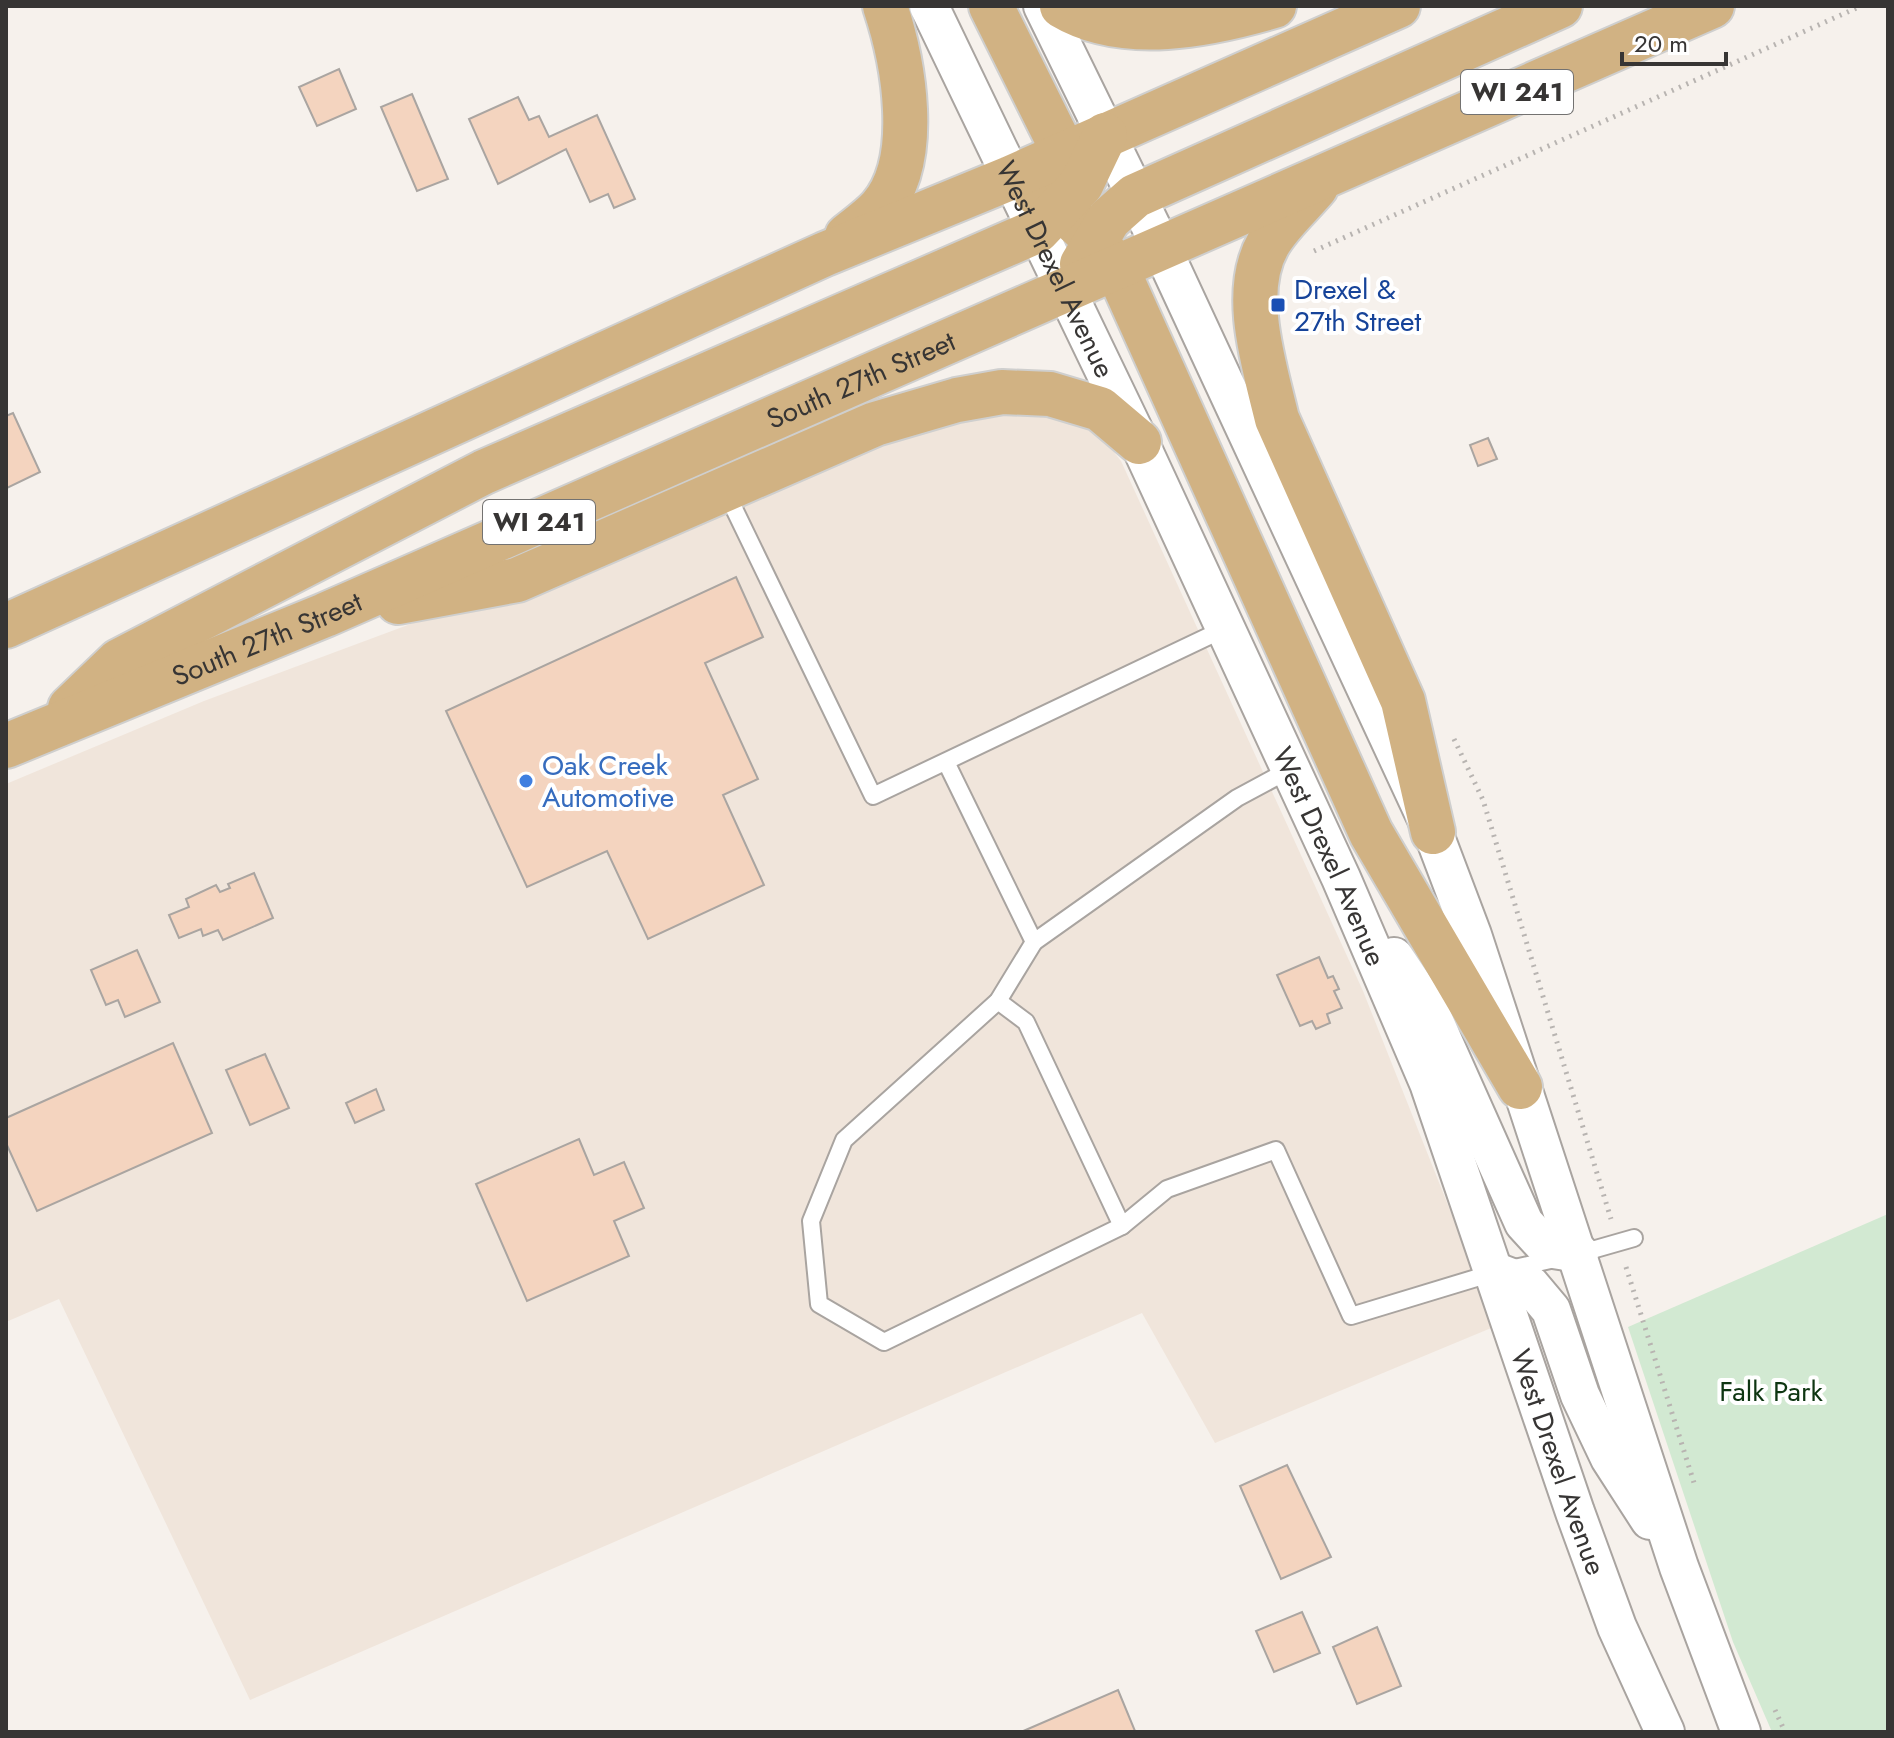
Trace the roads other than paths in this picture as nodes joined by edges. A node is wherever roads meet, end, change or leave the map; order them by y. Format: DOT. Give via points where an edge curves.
graph roads {
  1 [pos="885,6"];
  2 [pos="929,6"];
  3 [pos="991,6"];
  4 [pos="1043,6"];
  5 [pos="1062,6"];
  6 [pos="1274,6"];
  7 [pos="1398,6"];
  8 [pos="1560,6"];
  9 [pos="1712,6"];
  10 [pos="1105,135"];
  11 [pos="1010,178"];
  12 [pos="1323,179"];
  13 [pos="1061,194"];
  14 [pos="1114,230"];
  15 [pos="1162,249"];
  16 [pos="825,254"];
  17 [pos="1069,290"];
  18 [pos="1139,442"];
  19 [pos="716,469"];
  20 [pos="6,626"];
  21 [pos="1226,628"];
  22 [pos="53,724"];
  23 [pos="6,746"];
  24 [pos="946,762"];
  25 [pos="1291,769"];
  26 [pos="1433,832"];
  27 [pos="1341,878"];
  28 [pos="1034,942"];
  29 [pos="998,1001"];
  30 [pos="1520,1087"];
  31 [pos="1122,1226"];
  32 [pos="1634,1238"];
  33 [pos="1579,1253"];
  34 [pos="1496,1272"];
  35 [pos="1679,1567"];
  36 [pos="1665,1732"];
  37 [pos="1741,1732"];
  1 -- 16 [label="main road" via="900,52 906,153 882,206"];
  2 -- 11 [label="street, West Drexel Avenue"];
  3 -- 13 [label="main road"];
  4 -- 10 [label="street"];
  5 -- 6 [label="main road" via="1086,21 1113,26 1217,22"];
  7 -- 10 [label="main road"];
  8 -- 14 [label="main road, South 27th Street"];
  9 -- 12 [label="main road, WI 241"];
  10 -- 13 [label="main road"];
  10 -- 14 [label="street"];
  11 -- 13 [label="main road"];
  11 -- 13 [label="street, West Drexel Avenue"];
  11 -- 16 [label="main road"];
  12 -- 15 [label="main road, WI 241"];
  12 -- 26 [label="main road" via="1268,244 1255,285 1267,378 1277,419 1403,701"];
  13 -- 14 [label="main road"];
  13 -- 17 [label="street, West Drexel Avenue"];
  13 -- 22 [label="main road" via="484,472 119,661"];
  14 -- 15 [label="main road"];
  14 -- 17 [label="main road, South 27th Street"];
  14 -- 30 [label="main road" via="1371,833"];
  15 -- 26 [label="street"];
  16 -- 20 [label="main road"];
  17 -- 18 [label="street, West Drexel Avenue"];
  17 -- 19 [label="main road, South 27th Street"];
  18 -- 19 [label="main road" via="1100,409 1050,394 1002,392"];
  18 -- 21 [label="street, West Drexel Avenue"];
  19 -- 22 [label="main road, South 27th Street" via="517,580 325,615"];
  19 -- 24 [label="lane" via="873,796"];
  21 -- 24 [label="lane"];
  21 -- 25 [label="street, West Drexel Avenue"];
  22 -- 23 [label="main road, South 27th Street"];
  24 -- 28 [label="lane"];
  25 -- 27 [label="street, West Drexel Avenue"];
  25 -- 28 [label="lane" via="1237,798"];
  26 -- 30 [label="street"];
  27 -- 33 [label="street" via="1428,1008 1524,1223 1547,1248"];
  27 -- 34 [label="street, West Drexel Avenue" via="1429,1083"];
  28 -- 29 [label="lane"];
  29 -- 31 [label="lane" via="1026,1022"];
  29 -- 31 [label="lane" via="844,1140 811,1221 819,1304 884,1342"];
  30 -- 33 [label="street"];
  31 -- 34 [label="lane" via="1167,1189 1276,1150 1351,1316"];
  32 -- 33 [label="lane"];
  33 -- 34 [label="lane"];
  33 -- 35 [label="street"];
  34 -- 35 [label="street" via="1530,1285 1551,1310 1580,1395 1610,1458"];
  34 -- 36 [label="street, West Drexel Avenue" via="1617,1627"];
  35 -- 37 [label="street"];
}
